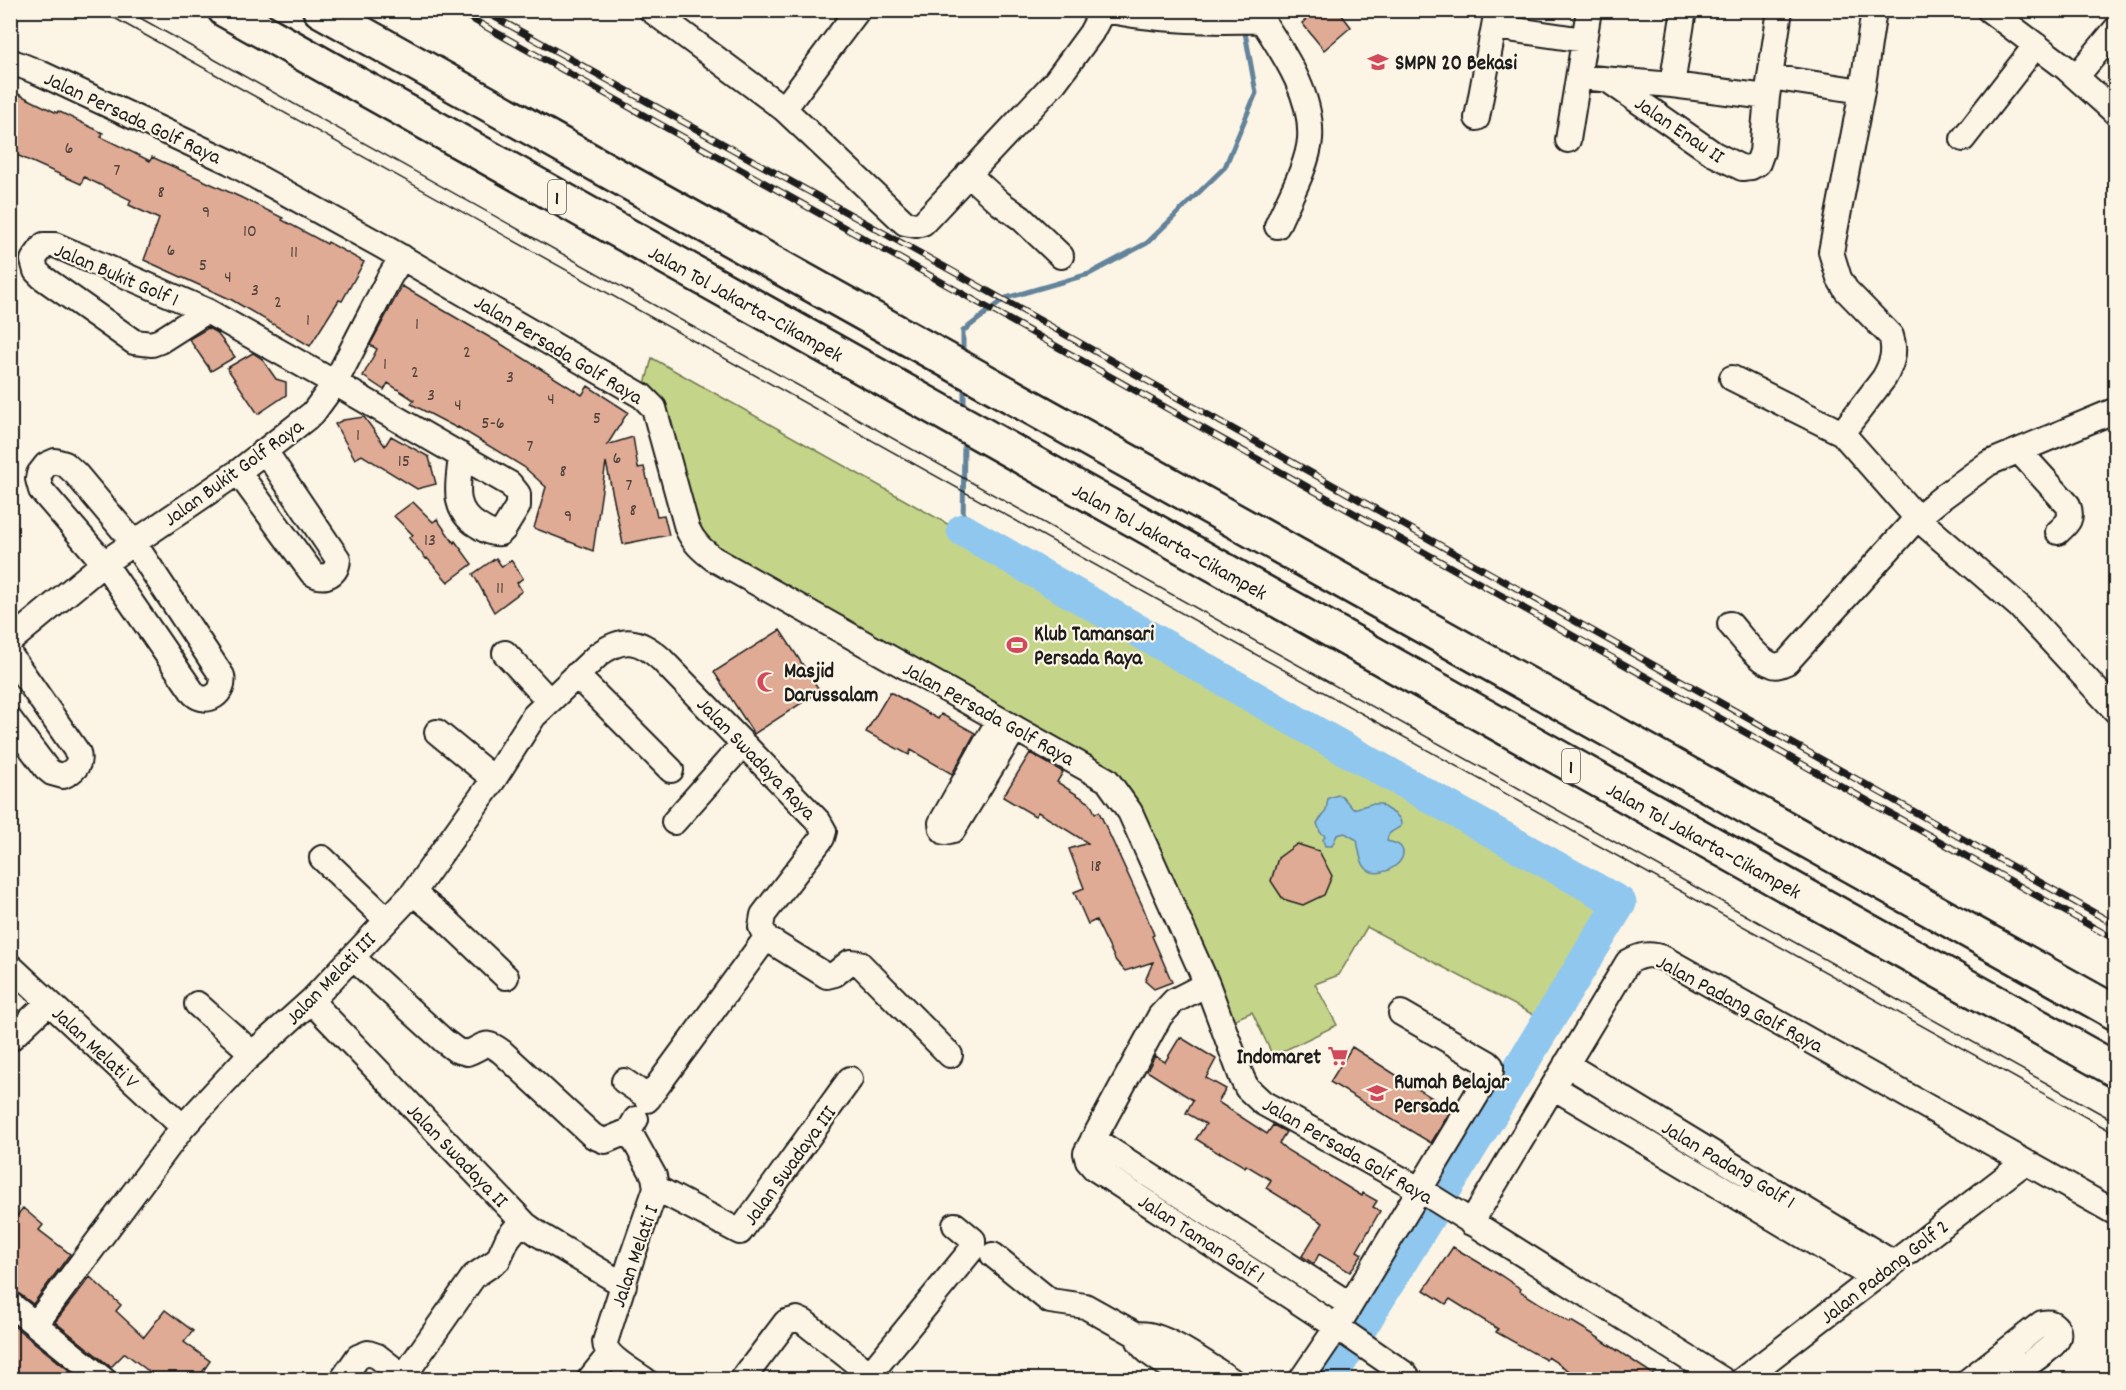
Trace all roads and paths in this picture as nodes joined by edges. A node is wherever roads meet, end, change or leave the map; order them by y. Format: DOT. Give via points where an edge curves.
graph roads {
  1 [pos="225,10"];
  2 [pos="320,10"];
  3 [pos="651,10"];
  4 [pos="858,10"];
  5 [pos="1103,10"];
  6 [pos="1589,10"];
  7 [pos="1684,10"];
  8 [pos="1780,10"];
  9 [pos="1874,10"];
  10 [pos="1989,10"];
  11 [pos="1250,18"];
  12 [pos="1496,19"];
  13 [pos="2115,28"];
  14 [pos="1584,40"];
  15 [pos="2036,45"];
  16 [pos="10,61"];
  17 [pos="1578,77"];
  18 [pos="2076,77"];
  19 [pos="1608,81"];
  20 [pos="1672,85"];
  21 [pos="1769,87"];
  22 [pos="1862,91"];
  23 [pos="784,109"];
  24 [pos="2115,113"];
  25 [pos="1477,118"];
  26 [pos="1963,139"];
  27 [pos="1568,140"];
  28 [pos="968,174"];
  29 [pos="1277,226"];
  30 [pos="1061,256"];
  31 [pos="402,257"];
  32 [pos="207,311"];
  33 [pos="1732,378"];
  34 [pos="335,382"];
  35 [pos="2115,410"];
  36 [pos="1842,434"];
  37 [pos="266,451"];
  38 [pos="2019,451"];
  39 [pos="461,455"];
  40 [pos="238,472"];
  41 [pos="1917,518"];
  42 [pos="2058,532"];
  43 [pos="134,543"];
  44 [pos="104,563"];
  45 [pos="1730,624"];
  46 [pos="10,641"];
  47 [pos="627,641"];
  48 [pos="505,653"];
  49 [pos="10,655"];
  50 [pos="576,675"];
  51 [pos="547,701"];
  52 [pos="2115,711"];
  53 [pos="10,720"];
  54 [pos="437,732"];
  55 [pos="743,744"];
  56 [pos="671,770"];
  57 [pos="494,779"];
  58 [pos="674,822"];
  59 [pos="322,858"];
  60 [pos="413,893"];
  61 [pos="386,919"];
  62 [pos="766,938"];
  63 [pos="352,958"];
  64 [pos="10,966"];
  65 [pos="506,976"];
  66 [pos="1207,984"];
  67 [pos="311,1001"];
  68 [pos="48,1002"];
  69 [pos="197,1004"];
  70 [pos="1401,1013"];
  71 [pos="2115,1013"];
  72 [pos="10,1039"];
  73 [pos="252,1053"];
  74 [pos="950,1055"];
  75 [pos="1566,1064"];
  76 [pos="2115,1070"];
  77 [pos="850,1079"];
  78 [pos="624,1081"];
  79 [pos="1553,1087"];
  80 [pos="641,1110"];
  81 [pos="183,1127"];
  82 [pos="1093,1139"];
  83 [pos="2025,1162"];
  84 [pos="656,1188"];
  85 [pos="1423,1191"];
  86 [pos="2115,1214"];
  87 [pos="1463,1218"];
  88 [pos="522,1221"];
  89 [pos="955,1225"];
  90 [pos="993,1255"];
  91 [pos="1883,1271"];
  92 [pos="624,1285"];
  93 [pos="10,1304"];
  94 [pos="1349,1304"];
  95 [pos="36,1324"];
  96 [pos="1342,1331"];
  97 [pos="1137,1335"];
  98 [pos="609,1355"];
  99 [pos="868,1377"];
  100 [pos="1407,1377"];
  101 [pos="406,1378"];
  102 [pos="104,1380"];
  103 [pos="342,1380"];
  104 [pos="589,1380"];
  105 [pos="645,1380"];
  106 [pos="742,1380"];
  107 [pos="1193,1380"];
  108 [pos="1232,1380"];
  109 [pos="1301,1380"];
  110 [pos="1429,1380"];
  111 [pos="1723,1380"];
  112 [pos="1742,1380"];
  113 [pos="1968,1380"];
  114 [pos="2006,1380"];
  1 -- 76 [label="highway, Jalan Tol Jakarta–Cikampek / 1"];
  2 -- 71 [label="highway, 1"];
  3 -- 23 [label="street"];
  4 -- 23 [label="street"];
  5 -- 11 [label="street" via="1150,18"];
  5 -- 28 [label="street" via="1055,82"];
  6 -- 14 [label="street"];
  7 -- 20 [label="street"];
  8 -- 21 [label="street"];
  9 -- 22 [label="street"];
  10 -- 15 [label="street"];
  11 -- 29 [label="street" via="1297,81 1307,106 1310,139"];
  12 -- 14 [label="street"];
  12 -- 25 [label="street"];
  13 -- 18 [label="street"];
  14 -- 17 [label="street"];
  15 -- 18 [label="street"];
  15 -- 26 [label="street"];
  16 -- 31 [label="street, Jalan Persada Golf Raya" via="230,162"];
  17 -- 19 [label="street"];
  17 -- 27 [label="street"];
  18 -- 24 [label="street"];
  19 -- 20 [label="street"];
  19 -- 21 [label="street, Jalan Enau II" via="1713,154 1742,168 1758,163 1762,152"];
  20 -- 21 [label="street"];
  21 -- 22 [label="street"];
  22 -- 36 [label="street" via="1831,252 1846,290 1888,331 1894,345 1890,368"];
  23 -- 28 [label="street" via="906,223 923,223"];
  28 -- 30 [label="street"];
  31 -- 34 [label="street, Jalan Bukit Golf Raya"];
  31 -- 66 [label="street, Jalan Persada Golf Raya" via="649,401 658,417 687,528 692,539 714,559 1107,780 1130,812"];
  32 -- 32 [label="street, Jalan Bukit Golf 1" via="55,245 44,245 33,260 42,277 134,342 160,341"];
  32 -- 34 [label="street, Jalan Bukit Golf 1"];
  33 -- 36 [label="street"];
  34 -- 37 [label="street, Jalan Bukit Golf Raya" via="313,413"];
  34 -- 39 [label="street, Jalan Bukit Golf 1"];
  35 -- 38 [label="street"];
  36 -- 41 [label="street"];
  37 -- 40 [label="street, Jalan Bukit Golf Raya"];
  37 -- 40 [label="street" via="338,560 338,566 329,575 312,573"];
  38 -- 41 [label="street" via="1989,463"];
  38 -- 42 [label="street" via="2068,505 2071,515"];
  40 -- 43 [label="street, Jalan Bukit Golf Raya"];
  41 -- 45 [label="street" via="1787,662 1771,665"];
  41 -- 52 [label="street" via="2020,607"];
  43 -- 44 [label="street, Jalan Bukit Golf Raya"];
  43 -- 44 [label="street" via="70,468 60,461 46,465 38,478 41,490"];
  43 -- 44 [label="street" via="222,676 220,692 206,699 194,694"];
  44 -- 46 [label="street, Jalan Bukit Golf Raya"];
  47 -- 50 [label="street, Jalan Melati III" via="608,647"];
  47 -- 55 [label="street, Jalan Swadaya Raya" via="651,650"];
  48 -- 51 [label="street"];
  49 -- 53 [label="street" via="78,753 75,769 63,776 52,773"];
  50 -- 51 [label="street, Jalan Melati III"];
  50 -- 56 [label="street"];
  51 -- 57 [label="street, Jalan Melati III" via="517,739"];
  54 -- 57 [label="street"];
  55 -- 58 [label="street"];
  55 -- 62 [label="street, Jalan Swadaya Raya" via="824,831 763,915 761,927"];
  57 -- 60 [label="street, Jalan Melati III"];
  59 -- 61 [label="street"];
  60 -- 61 [label="street, Jalan Melati III"];
  60 -- 65 [label="street"];
  61 -- 63 [label="street, Jalan Melati III"];
  62 -- 74 [label="street" via="827,976 850,962 859,963"];
  62 -- 80 [label="street"];
  63 -- 67 [label="street, Jalan Melati III"];
  63 -- 80 [label="street" via="456,1050 472,1052 484,1044 496,1047 593,1136 605,1141"];
  64 -- 68 [label="street, Jalan Melati V"];
  66 -- 82 [label="street, Jalan Taman Golf 1" via="1174,1001 1160,1016"];
  66 -- 85 [label="street, Jalan Persada Golf Raya" via="1242,1078 1253,1095"];
  67 -- 73 [label="street, Jalan Melati III"];
  67 -- 88 [label="street, Jalan Swadaya II"];
  68 -- 72 [label="street"];
  68 -- 81 [label="street, Jalan Melati V"];
  69 -- 73 [label="street"];
  70 -- 85 [label="street" via="1491,1066 1489,1076"];
  73 -- 81 [label="street, Jalan Melati III"];
  75 -- 79 [label="street, Jalan Padang Golf Raya"];
  75 -- 83 [label="street, Jalan Padang Golf Raya" via="1628,962 1652,954"];
  75 -- 91 [label="street, Jalan Padang Golf 1"];
  77 -- 84 [label="street, Jalan Swadaya III" via="740,1232"];
  78 -- 80 [label="street"];
  79 -- 87 [label="street, Jalan Padang Golf Raya"];
  79 -- 91 [label="street, Jalan Padang Golf 1"];
  80 -- 84 [label="street, Jalan Melati I"];
  81 -- 95 [label="street, Jalan Melati III"];
  82 -- 94 [label="street, Jalan Taman Golf 1"];
  82 -- 96 [label="street, Jalan Taman Golf 1" via="1086,1153 1094,1168"];
  83 -- 86 [label="street, Jalan Padang Golf Raya"];
  83 -- 91 [label="street, Jalan Padang Golf 2"];
  84 -- 92 [label="street, Jalan Melati I"];
  85 -- 87 [label="street, Jalan Persada Golf Raya"];
  85 -- 94 [label="street"];
  87 -- 111 [label="street, Jalan Persada Golf Raya"];
  88 -- 92 [label="street, Jalan Swadaya II" via="540,1236"];
  88 -- 101 [label="street" via="508,1238 498,1260 474,1276"];
  89 -- 99 [label="street" via="973,1240 973,1248"];
  90 -- 97 [label="street" via="1050,1301 1085,1306"];
  91 -- 112 [label="street, Jalan Padang Golf 2"];
  92 -- 98 [label="street, Jalan Melati I" via="605,1342"];
  93 -- 95 [label="street"];
  94 -- 96 [label="street"];
  95 -- 102 [label="street"];
  96 -- 100 [label="street"];
  96 -- 109 [label="street"];
  97 -- 107 [label="street" via="1144,1350"];
  97 -- 108 [label="street" via="1163,1339"];
  98 -- 104 [label="street"];
  98 -- 105 [label="street"];
  99 -- 106 [label="street" via="797,1319 786,1322"];
  100 -- 110 [label="street"];
  101 -- 103 [label="street" via="368,1353 358,1357"];
  113 -- 114 [label="street" via="2042,1323 2053,1323 2058,1329 2054,1344"];
}
